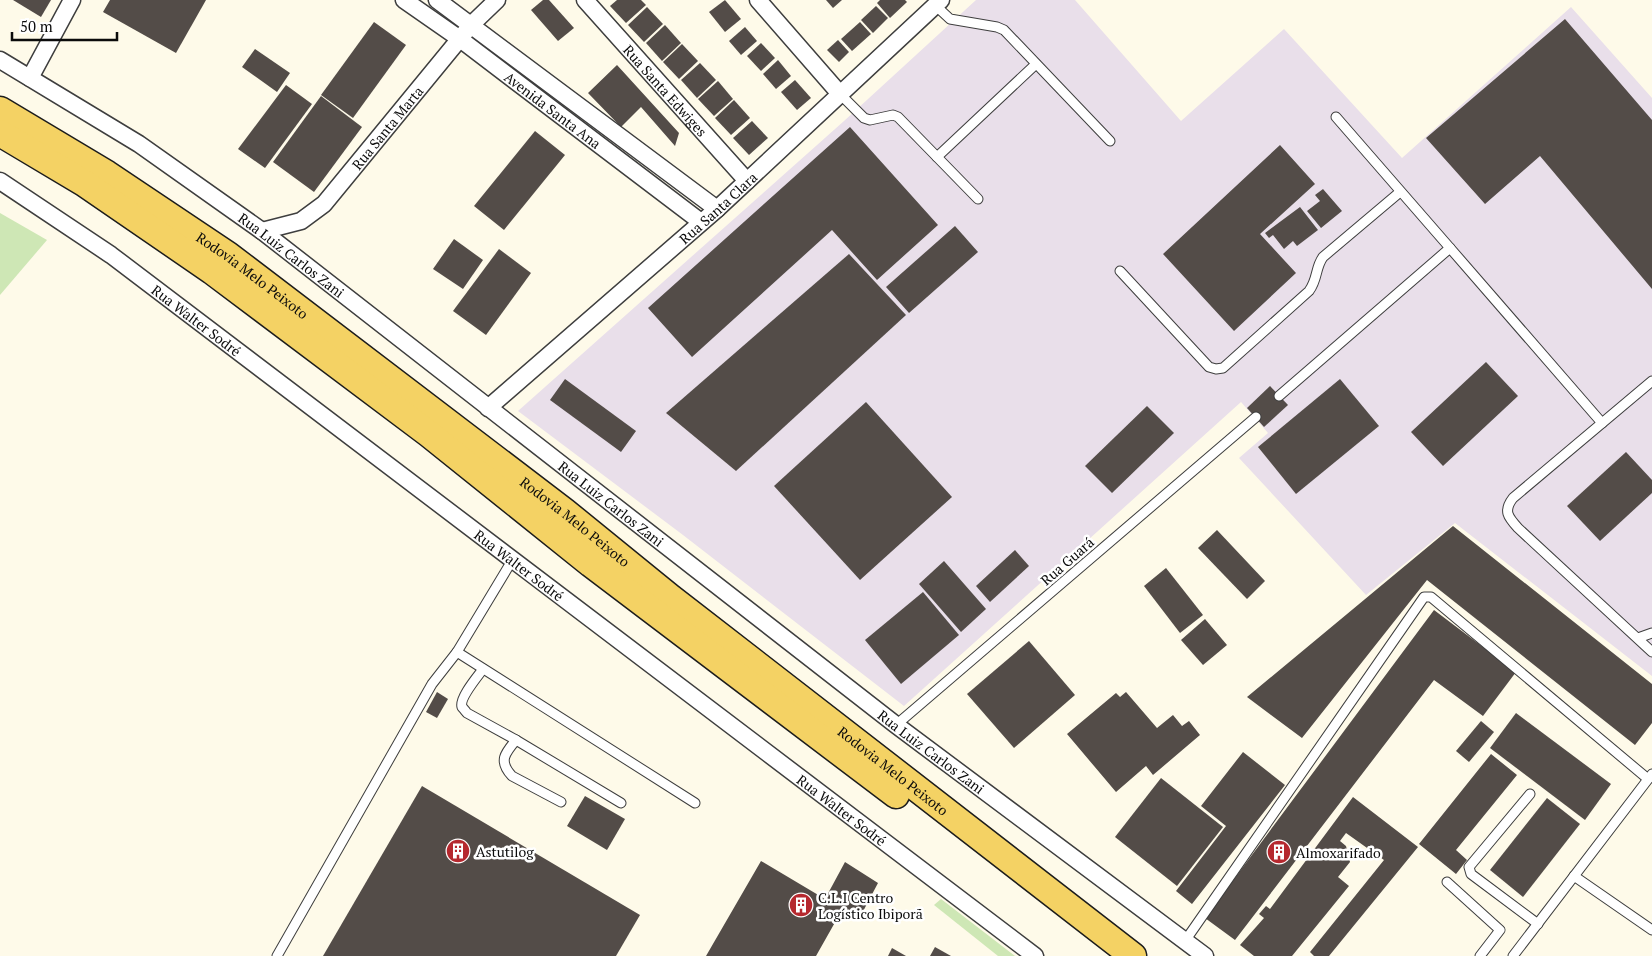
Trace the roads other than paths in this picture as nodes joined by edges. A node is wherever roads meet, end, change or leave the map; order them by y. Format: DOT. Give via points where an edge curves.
graph roads {
  1 [pos="72,0"];
  2 [pos="404,0"];
  3 [pos="437,0"];
  4 [pos="496,0"];
  5 [pos="585,0"];
  6 [pos="758,0"];
  7 [pos="935,2"];
  8 [pos="471,25"];
  9 [pos="460,39"];
  10 [pos="3,63"];
  11 [pos="1036,64"];
  12 [pos="30,78"];
  13 [pos="840,94"];
  14 [pos="0,110"];
  15 [pos="1336,117"];
  16 [pos="0,133"];
  17 [pos="1110,141"];
  18 [pos="937,157"];
  19 [pos="0,181"];
  20 [pos="747,181"];
  21 [pos="1400,192"];
  22 [pos="978,199"];
  23 [pos="717,208"];
  24 [pos="701,222"];
  25 [pos="262,232"];
  26 [pos="1450,248"];
  27 [pos="1120,271"];
  28 [pos="1652,381"];
  29 [pos="1279,396"];
  30 [pos="488,408"];
  31 [pos="1256,417"];
  32 [pos="1602,423"];
  33 [pos="513,558"];
  34 [pos="1652,633"];
  35 [pos="1638,638"];
  36 [pos="457,652"];
  37 [pos="1652,652"];
  38 [pos="483,669"];
  39 [pos="896,725"];
  40 [pos="516,740"];
  41 [pos="1650,776"];
  42 [pos="1530,794"];
  43 [pos="561,802"];
  44 [pos="621,803"];
  45 [pos="695,803"];
  46 [pos="1574,876"];
  47 [pos="1447,882"];
  48 [pos="1538,924"];
  49 [pos="1652,930"];
  50 [pos="1185,942"];
  51 [pos="277,956"];
  52 [pos="1035,956"];
  53 [pos="1106,956"];
  54 [pos="1133,956"];
  55 [pos="1205,956"];
  56 [pos="1480,956"];
  57 [pos="1513,956"];
  1 -- 12 [label="street"];
  2 -- 9 [label="street, Avenida Santa Ana"];
  3 -- 8 [label="street, Avenida Santa Ana"];
  4 -- 8 [label="street, Rua Santa Marta"];
  5 -- 20 [label="street, Rua Santa Edwiges"];
  6 -- 13 [label="street"];
  7 -- 11 [label="lane" via="950,19 1004,30"];
  7 -- 13 [label="street, Rua Santa Clara"];
  8 -- 9 [label="street, Rua Santa Marta"];
  8 -- 23 [label="street, Avenida Santa Ana"];
  9 -- 24 [label="street, Avenida Santa Ana"];
  9 -- 25 [label="street, Rua Santa Marta" via="324,204 301,220"];
  10 -- 12 [label="street, Rua Luiz Carlos Zani"];
  11 -- 17 [label="lane"];
  11 -- 18 [label="lane"];
  12 -- 25 [label="street, Rua Luiz Carlos Zani" via="139,144"];
  13 -- 18 [label="lane" via="864,118 898,117"];
  13 -- 20 [label="street, Rua Santa Clara"];
  14 -- 54 [label="main road, Rodovia Melo Peixoto" via="107,174 236,261 564,511 671,598"];
  15 -- 21 [label="lane"];
  16 -- 53 [label="main road, Rodovia Melo Peixoto" via="84,183 220,277 430,434 591,564"];
  18 -- 22 [label="lane"];
  19 -- 33 [label="street, Rua Walter Sodré" via="111,254"];
  20 -- 23 [label="street, Rua Santa Clara"];
  21 -- 26 [label="lane"];
  21 -- 27 [label="lane" via="1323,256 1316,283 1309,291 1222,368 1208,368"];
  23 -- 24 [label="street, Rua Santa Clara"];
  24 -- 30 [label="street, Rua Santa Clara"];
  25 -- 30 [label="street, Rua Luiz Carlos Zani"];
  26 -- 29 [label="lane"];
  26 -- 32 [label="lane"];
  28 -- 32 [label="lane"];
  30 -- 39 [label="street, Rua Luiz Carlos Zani"];
  31 -- 39 [label="lane, Rua Guará"];
  32 -- 35 [label="lane" via="1514,498 1507,512 1518,528"];
  33 -- 36 [label="lane"];
  33 -- 52 [label="street, Rua Walter Sodré"];
  34 -- 35 [label="lane"];
  35 -- 37 [label="lane"];
  36 -- 38 [label="lane"];
  36 -- 51 [label="lane" via="432,684"];
  38 -- 40 [label="lane" via="465,695 462,708"];
  38 -- 45 [label="lane"];
  39 -- 50 [label="street, Rua Luiz Carlos Zani"];
  40 -- 43 [label="lane" via="506,752 507,770 512,776"];
  40 -- 44 [label="lane"];
  41 -- 46 [label="lane"];
  41 -- 50 [label="lane" via="1431,596 1424,597"];
  42 -- 48 [label="lane" via="1469,871"];
  46 -- 48 [label="lane"];
  46 -- 49 [label="lane"];
  47 -- 56 [label="lane" via="1500,930"];
  48 -- 57 [label="lane"];
  50 -- 55 [label="street, Rua Luiz Carlos Zani"];
}
